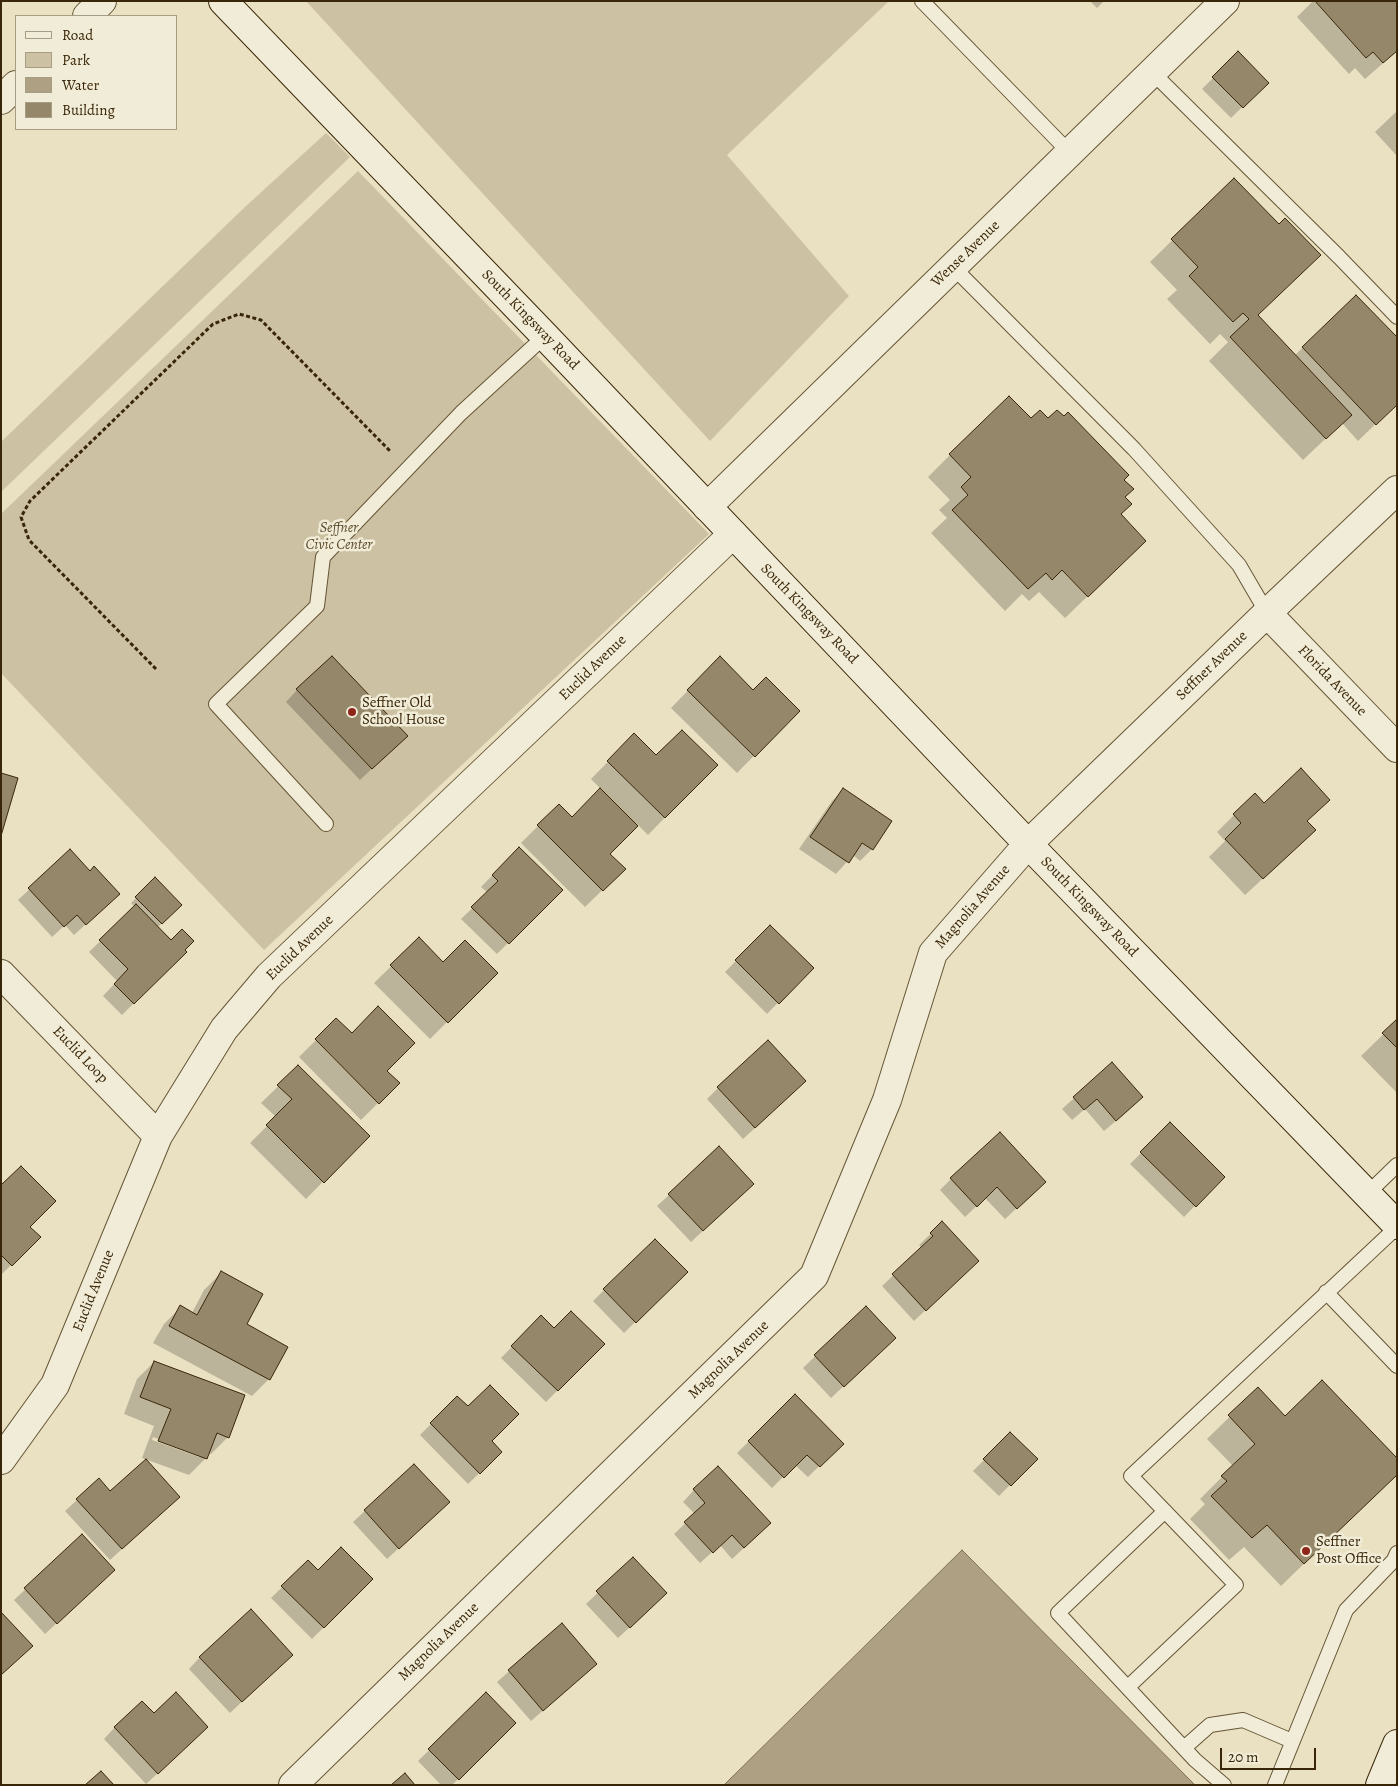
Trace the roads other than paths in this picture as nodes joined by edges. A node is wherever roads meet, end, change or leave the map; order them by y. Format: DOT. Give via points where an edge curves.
graph roads {
  1 [pos="102,1"];
  2 [pos="223,1"];
  3 [pos="922,1"];
  4 [pos="1225,1"];
  5 [pos="88,15"];
  6 [pos="1152,72"];
  7 [pos="15,86"];
  8 [pos="1,100"];
  9 [pos="1070,152"];
  10 [pos="954,266"];
  11 [pos="1397,317"];
  12 [pos="545,336"];
  13 [pos="1397,490"];
  14 [pos="707,507"];
  15 [pos="733,534"];
  16 [pos="1266,613"];
  17 [pos="1397,748"];
  18 [pos="326,824"];
  19 [pos="1028,844"];
  20 [pos="1,974"];
  21 [pos="158,1136"];
  22 [pos="1397,1165"];
  23 [pos="1367,1194"];
  24 [pos="1397,1226"];
  25 [pos="1326,1292"];
  26 [pos="1397,1366"];
  27 [pos="1,1460"];
  28 [pos="1165,1511"];
  29 [pos="1397,1553"];
  30 [pos="1128,1687"];
  31 [pos="1292,1741"];
  32 [pos="1397,1744"];
  33 [pos="1184,1748"];
  34 [pos="293,1785"];
  35 [pos="1224,1785"];
  36 [pos="1275,1785"];
  37 [pos="1380,1785"];
  1 -- 5 [label="street"];
  2 -- 12 [label="street, South Kingsway Road"];
  3 -- 9 [label="lane"];
  4 -- 6 [label="street, Wense Avenue"];
  6 -- 9 [label="street, Wense Avenue"];
  6 -- 11 [label="lane"];
  7 -- 8 [label="street"];
  9 -- 10 [label="street, Wense Avenue"];
  10 -- 14 [label="street, Wense Avenue"];
  10 -- 16 [label="lane" via="1134,449 1239,565"];
  12 -- 14 [label="street, South Kingsway Road"];
  12 -- 18 [label="lane" via="461,413 323,557 317,606 216,704"];
  13 -- 16 [label="street, Seffner Avenue"];
  14 -- 15 [label="street, South Kingsway Road"];
  15 -- 19 [label="street, South Kingsway Road"];
  15 -- 21 [label="street, Euclid Avenue" via="269,976 224,1029"];
  16 -- 17 [label="street, Florida Avenue"];
  16 -- 19 [label="street, Seffner Avenue"];
  19 -- 23 [label="street, South Kingsway Road"];
  19 -- 34 [label="street, Magnolia Avenue" via="933,953 887,1100 814,1276"];
  20 -- 21 [label="street, Euclid Loop"];
  21 -- 27 [label="street, Euclid Avenue" via="56,1385"];
  22 -- 23 [label="lane"];
  23 -- 24 [label="street, South Kingsway Road"];
  24 -- 25 [label="lane"];
  25 -- 26 [label="lane"];
  25 -- 28 [label="lane" via="1131,1476"];
  28 -- 30 [label="lane" via="1058,1613"];
  28 -- 30 [label="lane" via="1236,1585"];
  29 -- 31 [label="lane" via="1346,1610"];
  30 -- 33 [label="lane"];
  31 -- 33 [label="lane" via="1243,1720 1210,1726"];
  31 -- 36 [label="lane"];
  32 -- 37 [label="street"];
  33 -- 35 [label="lane"];
}
